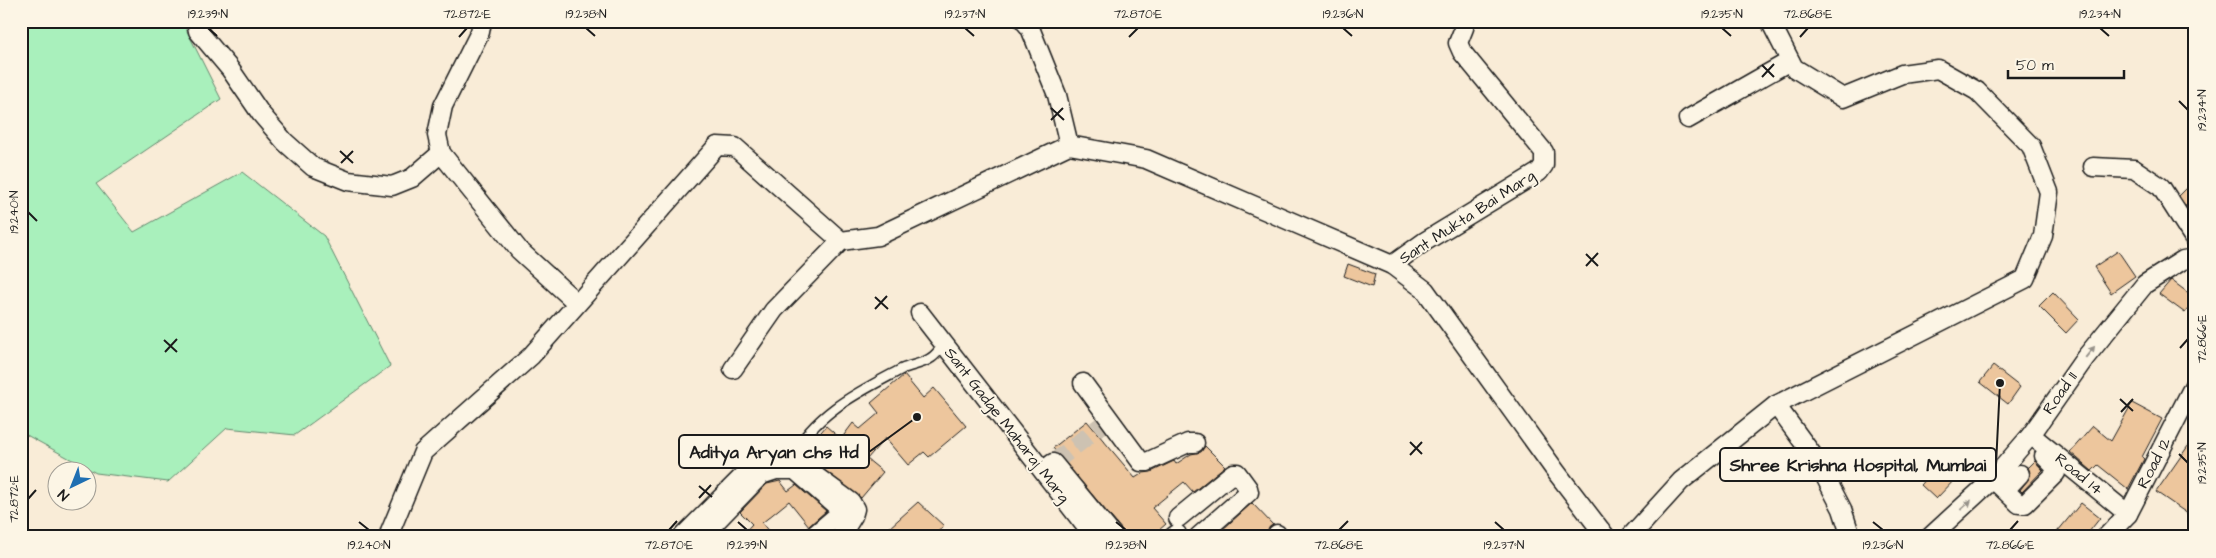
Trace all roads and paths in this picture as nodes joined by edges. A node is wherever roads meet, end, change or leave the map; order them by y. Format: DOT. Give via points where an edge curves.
graph roads {
  1 [pos="196,21"];
  2 [pos="482,21"];
  3 [pos="1024,21"];
  4 [pos="1460,21"];
  5 [pos="1770,21"];
  6 [pos="1790,61"];
  7 [pos="1688,119"];
  8 [pos="1069,145"];
  9 [pos="441,154"];
  10 [pos="2093,167"];
  11 [pos="2195,240"];
  12 [pos="841,241"];
  13 [pos="2195,258"];
  14 [pos="1392,265"];
  15 [pos="578,303"];
  16 [pos="920,313"];
  17 [pos="944,344"];
  18 [pos="733,369"];
  19 [pos="1083,382"];
  20 [pos="2195,383"];
  21 [pos="1776,405"];
  22 [pos="2031,434"];
  23 [pos="1195,443"];
  24 [pos="2044,456"];
  25 [pos="791,458"];
  26 [pos="1043,471"];
  27 [pos="2020,474"];
  28 [pos="1999,484"];
  29 [pos="729,498"];
  30 [pos="2128,514"];
  31 [pos="695,533"];
  32 [pos="1935,535"];
  33 [pos="392,537"];
  34 [pos="812,537"];
  35 [pos="840,537"];
  36 [pos="1094,537"];
  37 [pos="1114,537"];
  38 [pos="1606,537"];
  39 [pos="1630,537"];
  40 [pos="1851,537"];
  41 [pos="2106,537"];
  1 -- 9 [label="street" via="198,31 230,69 260,114 314,167 348,181 392,186 412,178"];
  2 -- 9 [label="street" via="480,32 443,106 437,135"];
  3 -- 8 [label="street" via="1030,28 1057,95"];
  4 -- 14 [label="street, Sant Mukta Bai Marg" via="1464,28 1458,43 1462,52 1544,152 1544,165 1539,172"];
  5 -- 6 [label="street"];
  6 -- 7 [label="street"];
  6 -- 21 [label="street" via="1794,68 1843,98 1902,74 1938,69 1977,91 2031,146 2049,192 2043,236 2025,279"];
  8 -- 12 [label="street" via="878,236"];
  8 -- 14 [label="street" via="1146,159"];
  9 -- 15 [label="street" via="519,250"];
  10 -- 11 [label="street" via="2134,169 2161,187"];
  12 -- 15 [label="street" via="735,147 717,146"];
  12 -- 18 [label="street" via="774,310"];
  22 -- 13 [label="street, Road 11, one-way" via="2085,358 2145,284 2183,260"];
  14 -- 38 [label="street" via="1426,290"];
  15 -- 33 [label="street" via="531,356 423,452 390,532"];
  16 -- 17 [label="street, Sant Gadge Maharaj Marg"];
  17 -- 25 [label="lane" via="931,358 869,386 823,416 801,440"];
  17 -- 26 [label="street, Sant Gadge Maharaj Marg"];
  19 -- 23 [label="street" via="1106,421 1143,463 1188,443"];
  20 -- 30 [label="street, Road 12"];
  21 -- 39 [label="street" via="1682,481"];
  21 -- 40 [label="street" via="1818,461 1842,509"];
  22 -- 28 [label="street, Road 11"];
  22 -- 30 [label="street, Road 14"];
  24 -- 28 [label="street" via="2056,468 2056,473 2025,504 2019,504"];
  25 -- 29 [label="street" via="781,457 751,468"];
  25 -- 35 [label="street" via="851,502 855,509 853,516"];
  26 -- 36 [label="street, Sant Gadge Maharaj Marg"];
  26 -- 37 [label="street" via="1053,463"];
  27 -- 28 [label="street"];
  32 -- 28 [label="street, Road 11, one-way"];
  29 -- 31 [label="street"];
  29 -- 34 [label="street" via="767,472 795,470 841,510"];
  30 -- 41 [label="street, Road 12"];
}
